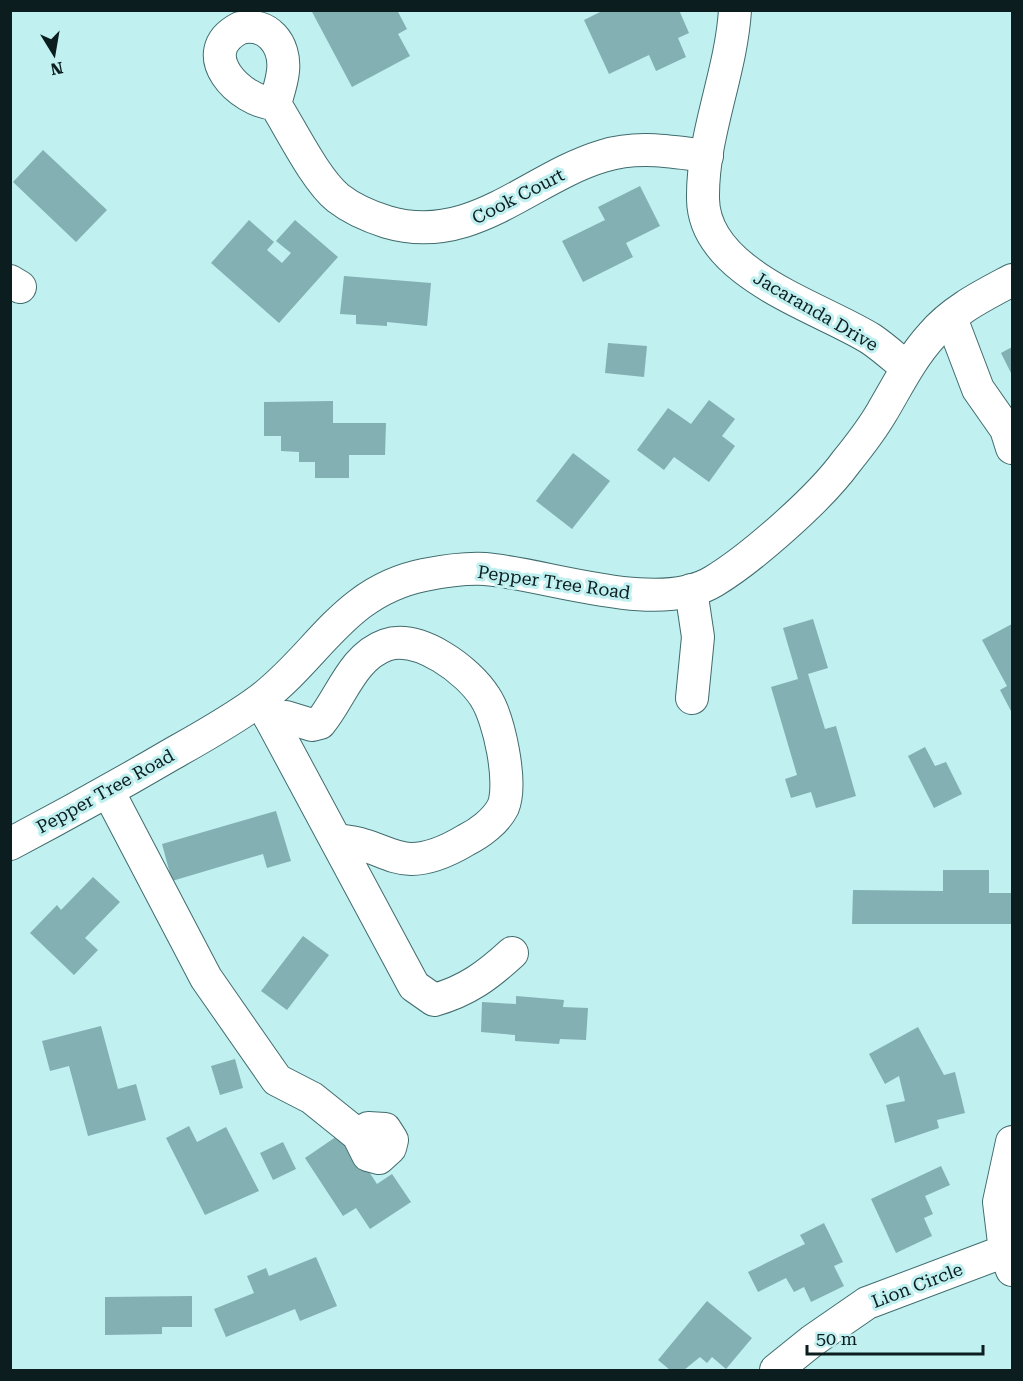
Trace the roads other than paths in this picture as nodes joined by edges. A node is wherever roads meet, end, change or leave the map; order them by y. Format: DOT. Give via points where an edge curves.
graph roads {
  1 [pos="735,10"];
  2 [pos="275,104"];
  3 [pos="707,156"];
  4 [pos="1012,280"];
  5 [pos="951,318"];
  6 [pos="906,367"];
  7 [pos="1012,448"];
  8 [pos="691,590"];
  9 [pos="692,698"];
  10 [pos="265,709"];
  11 [pos="108,791"];
  12 [pos="336,840"];
  13 [pos="10,844"];
  14 [pos="512,953"];
  15 [pos="358,1136"];
  16 [pos="1012,1142"];
  17 [pos="1009,1261"];
  18 [pos="776,1371"];
  1 -- 3 [label="street, Jacaranda Drive" via="733,38"];
  2 -- 3 [label="street, Cook Court" via="323,183 339,199 375,219 398,225 444,227 466,223 583,163 621,152 647,148"];
  3 -- 6 [label="street, Jacaranda Drive" via="702,200 711,227 729,256 744,270 815,312 870,339"];
  4 -- 5 [label="street, Pepper Tree Road"];
  5 -- 6 [label="street, Pepper Tree Road" via="933,333"];
  5 -- 7 [label="street" via="978,389 1006,429"];
  6 -- 8 [label="street, Pepper Tree Road" via="881,414 844,466 770,538 711,584"];
  8 -- 9 [label="street" via="698,637"];
  8 -- 10 [label="street, Pepper Tree Road" via="659,596 624,593 485,569 421,575 392,585 356,606 330,628"];
  10 -- 11 [label="street, Pepper Tree Road" via="211,732"];
  10 -- 12 [label="street"];
  10 -- 12 [label="street" via="312,725 320,723 358,665 374,651 394,643 413,643 435,653 484,695 492,711 508,789 496,818 453,848 412,859"];
  11 -- 13 [label="street, Pepper Tree Road"];
  11 -- 15 [label="street" via="206,978 277,1080 312,1098"];
  12 -- 14 [label="street" via="414,986 434,1000 481,981"];
  16 -- 17 [label="street, Lion Circle" via="999,1202"];
  17 -- 18 [label="street, Lion Circle" via="867,1303"];
}
